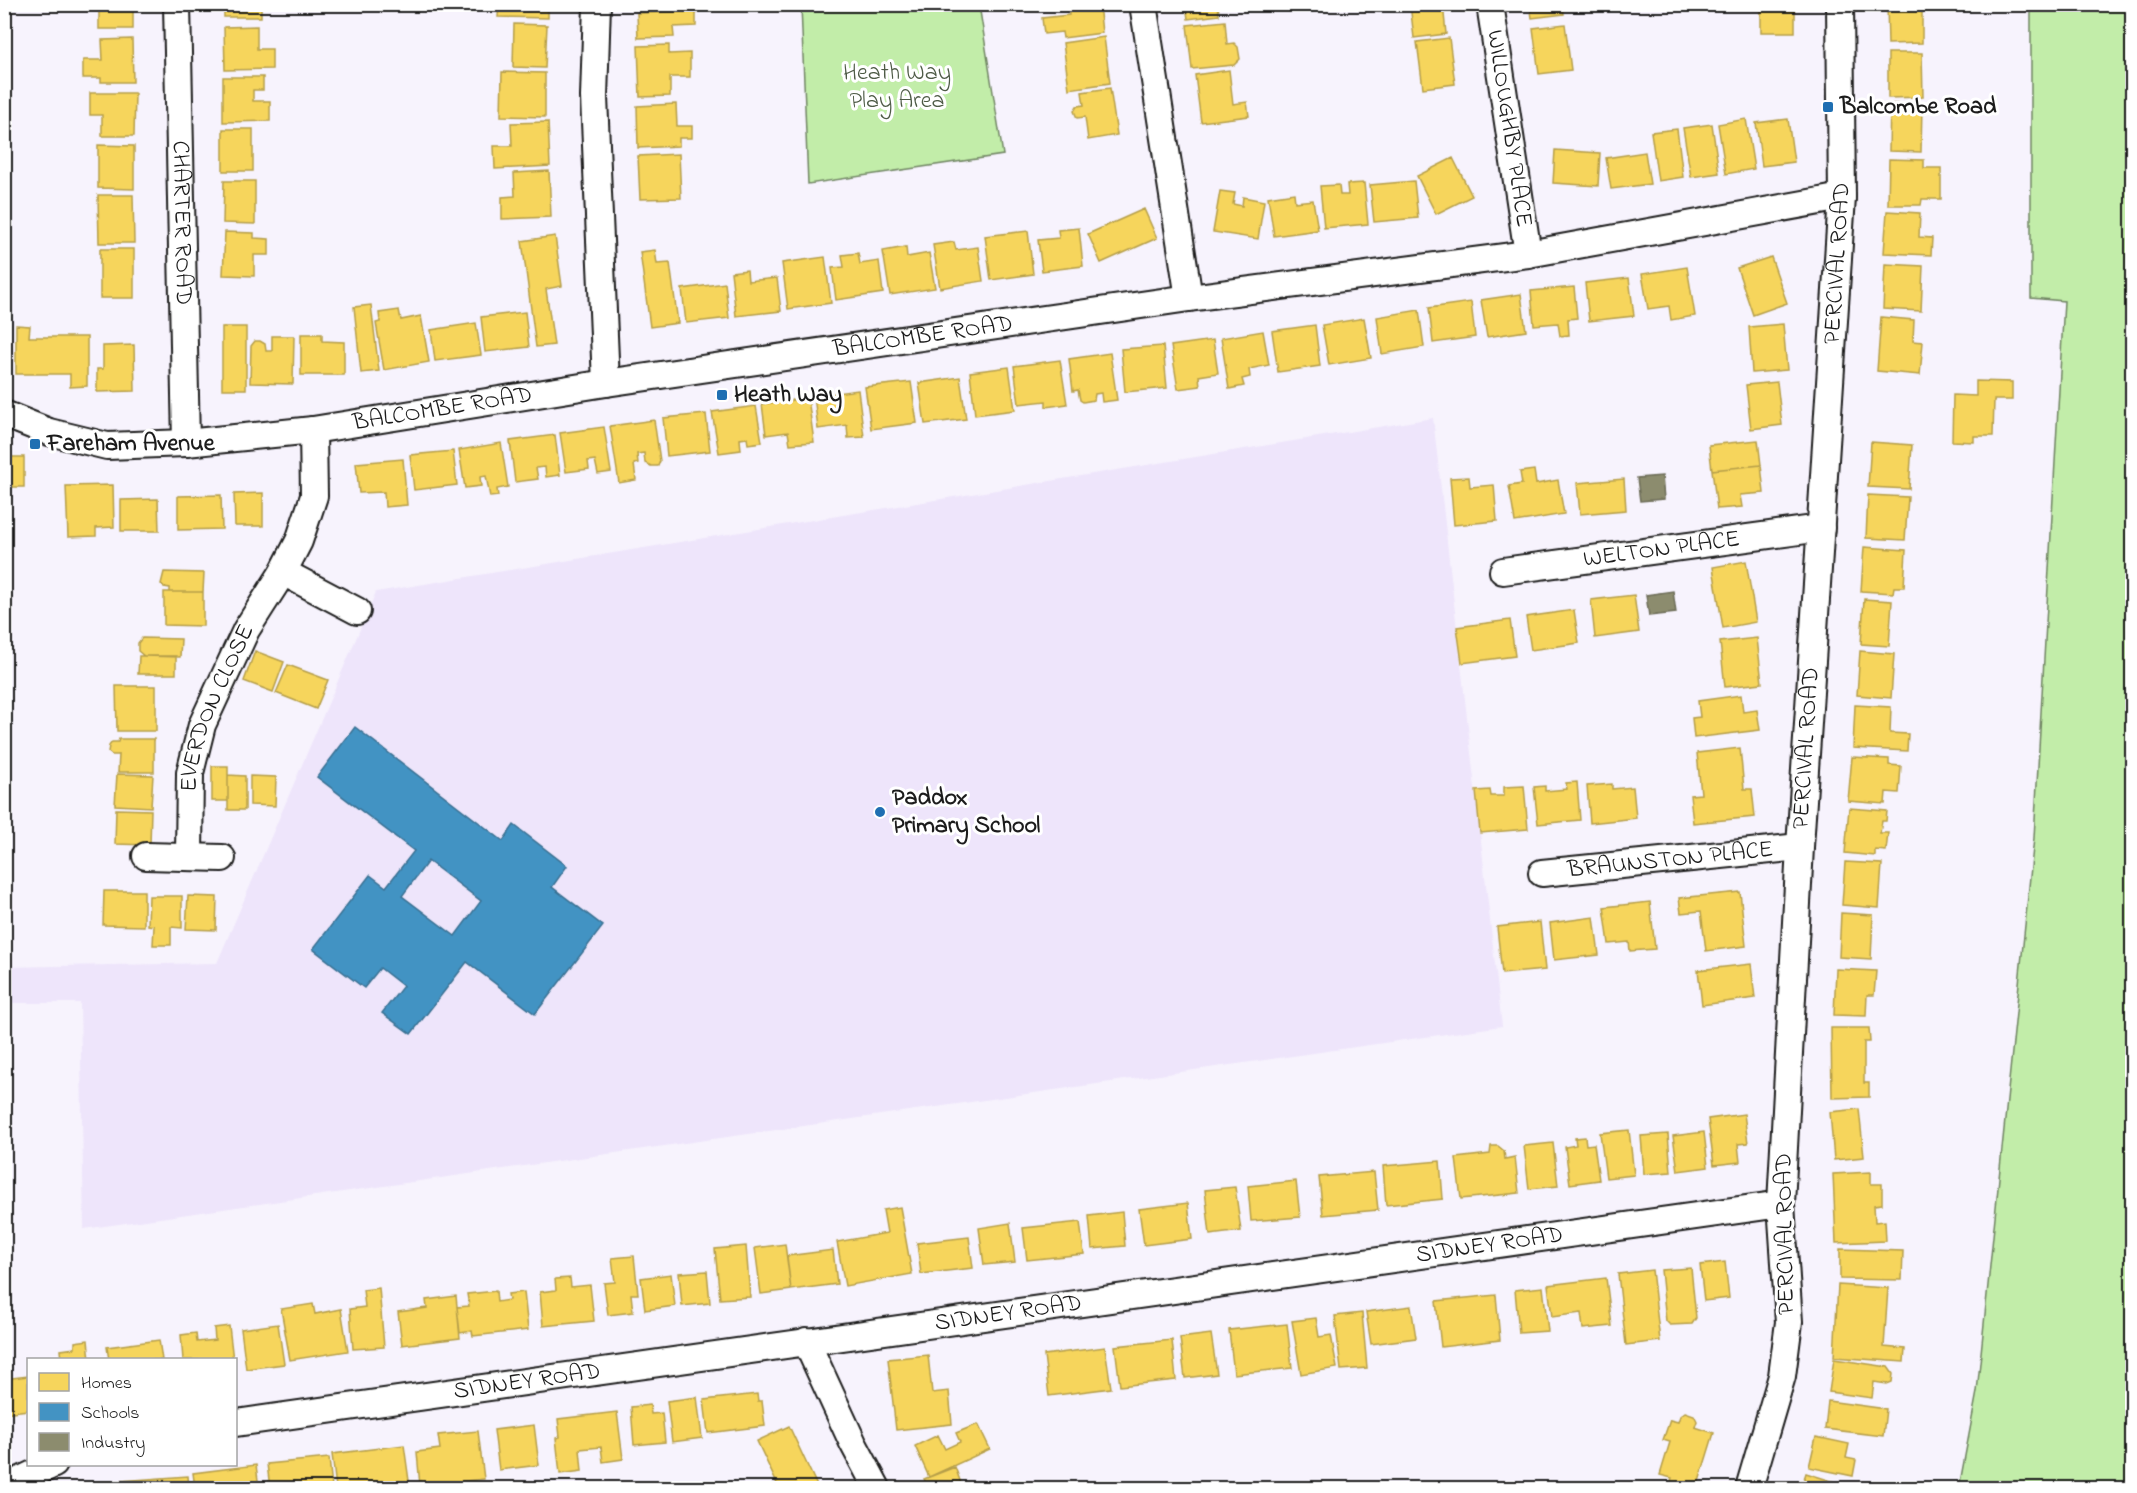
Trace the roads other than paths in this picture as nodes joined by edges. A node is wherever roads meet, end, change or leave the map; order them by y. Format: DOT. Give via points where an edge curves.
graph roads {
  1 [pos="177,4"];
  2 [pos="597,4"];
  3 [pos="1143,4"];
  4 [pos="1490,4"];
  5 [pos="1840,4"];
  6 [pos="1842,197"];
  7 [pos="1528,254"];
  8 [pos="1189,298"];
  9 [pos="606,383"];
  10 [pos="4,414"];
  11 [pos="313,430"];
  12 [pos="186,443"];
  13 [pos="1821,528"];
  14 [pos="1503,571"];
  15 [pos="283,572"];
  16 [pos="357,611"];
  17 [pos="1800,847"];
  18 [pos="146,856"];
  19 [pos="189,856"];
  20 [pos="222,858"];
  21 [pos="1542,873"];
  22 [pos="1781,1204"];
  23 [pos="806,1341"];
  24 [pos="237,1423"];
  25 [pos="50,1466"];
  26 [pos="4,1488"];
  27 [pos="877,1488"];
  28 [pos="1749,1488"];
  1 -- 12 [label="street, CHARTER ROAD"];
  2 -- 9 [label="street" via="594,96"];
  3 -- 8 [label="street"];
  4 -- 7 [label="street, WILLOUGHBY PLACE"];
  5 -- 6 [label="street, PERCIVAL ROAD"];
  6 -- 7 [label="street, BALCOMBE ROAD"];
  6 -- 13 [label="street, PERCIVAL ROAD"];
  7 -- 8 [label="street, BALCOMBE ROAD"];
  8 -- 9 [label="street, BALCOMBE ROAD"];
  9 -- 11 [label="street, BALCOMBE ROAD"];
  10 -- 12 [label="street, BALCOMBE ROAD" via="49,432 107,446"];
  11 -- 12 [label="street, BALCOMBE ROAD"];
  11 -- 15 [label="street, EVERDON CLOSE" via="314,495 299,541"];
  13 -- 14 [label="street, WELTON PLACE"];
  13 -- 17 [label="street, PERCIVAL ROAD"];
  15 -- 16 [label="street"];
  15 -- 19 [label="street, EVERDON CLOSE" via="246,630 202,725 190,773"];
  17 -- 21 [label="street, BRAUNSTON PLACE"];
  17 -- 22 [label="street, PERCIVAL ROAD"];
  18 -- 19 [label="street"];
  19 -- 20 [label="street"];
  22 -- 23 [label="street, SIDNEY ROAD"];
  22 -- 28 [label="street, PERCIVAL ROAD" via="1789,1322 1782,1376"];
  23 -- 24 [label="street, SIDNEY ROAD"];
  23 -- 27 [label="street"];
  25 -- 26 [label="street"];
}
